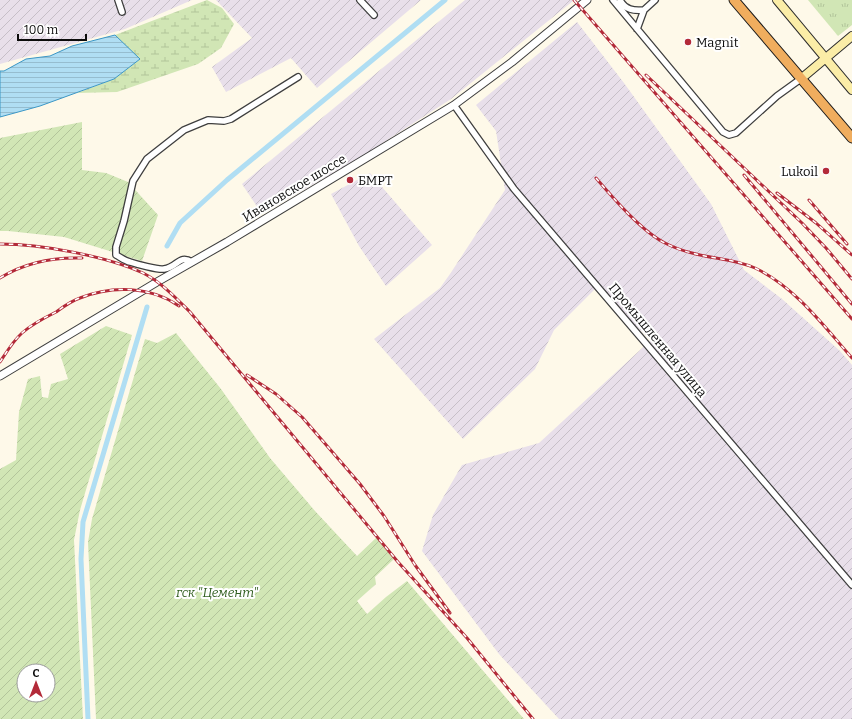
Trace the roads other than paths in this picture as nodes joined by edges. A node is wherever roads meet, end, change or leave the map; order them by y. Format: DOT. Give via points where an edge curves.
graph roads {
  1 [pos="118,0"];
  2 [pos="360,0"];
  3 [pos="613,0"];
  4 [pos="620,0"];
  5 [pos="655,0"];
  6 [pos="734,0"];
  7 [pos="777,0"];
  8 [pos="586,1"];
  9 [pos="644,10"];
  10 [pos="122,12"];
  11 [pos="374,16"];
  12 [pos="637,29"];
  13 [pos="852,36"];
  14 [pos="825,58"];
  15 [pos="298,77"];
  16 [pos="802,78"];
  17 [pos="852,90"];
  18 [pos="454,105"];
  19 [pos="852,138"];
  20 [pos="192,262"];
  21 [pos="0,376"];
  22 [pos="852,585"];
  1 -- 10 [label="street"];
  2 -- 11 [label="street"];
  3 -- 12 [label="street"];
  4 -- 9 [label="street" via="626,8"];
  5 -- 9 [label="street"];
  6 -- 16 [label="highway"];
  7 -- 14 [label="main road"];
  8 -- 18 [label="street, Ивановское шоссе" via="512,62"];
  9 -- 12 [label="street"];
  12 -- 16 [label="street" via="723,132 729,135 736,134 777,96"];
  13 -- 14 [label="main road"];
  14 -- 16 [label="main road"];
  14 -- 17 [label="main road"];
  15 -- 20 [label="street" via="231,119 208,120 184,130 147,159 133,180 116,255 129,262 160,269 171,267 184,258"];
  16 -- 19 [label="highway"];
  18 -- 20 [label="street, Ивановское шоссе"];
  18 -- 22 [label="street, Промышленная улица" via="514,189"];
  20 -- 21 [label="street, Ивановское шоссе"];
}
